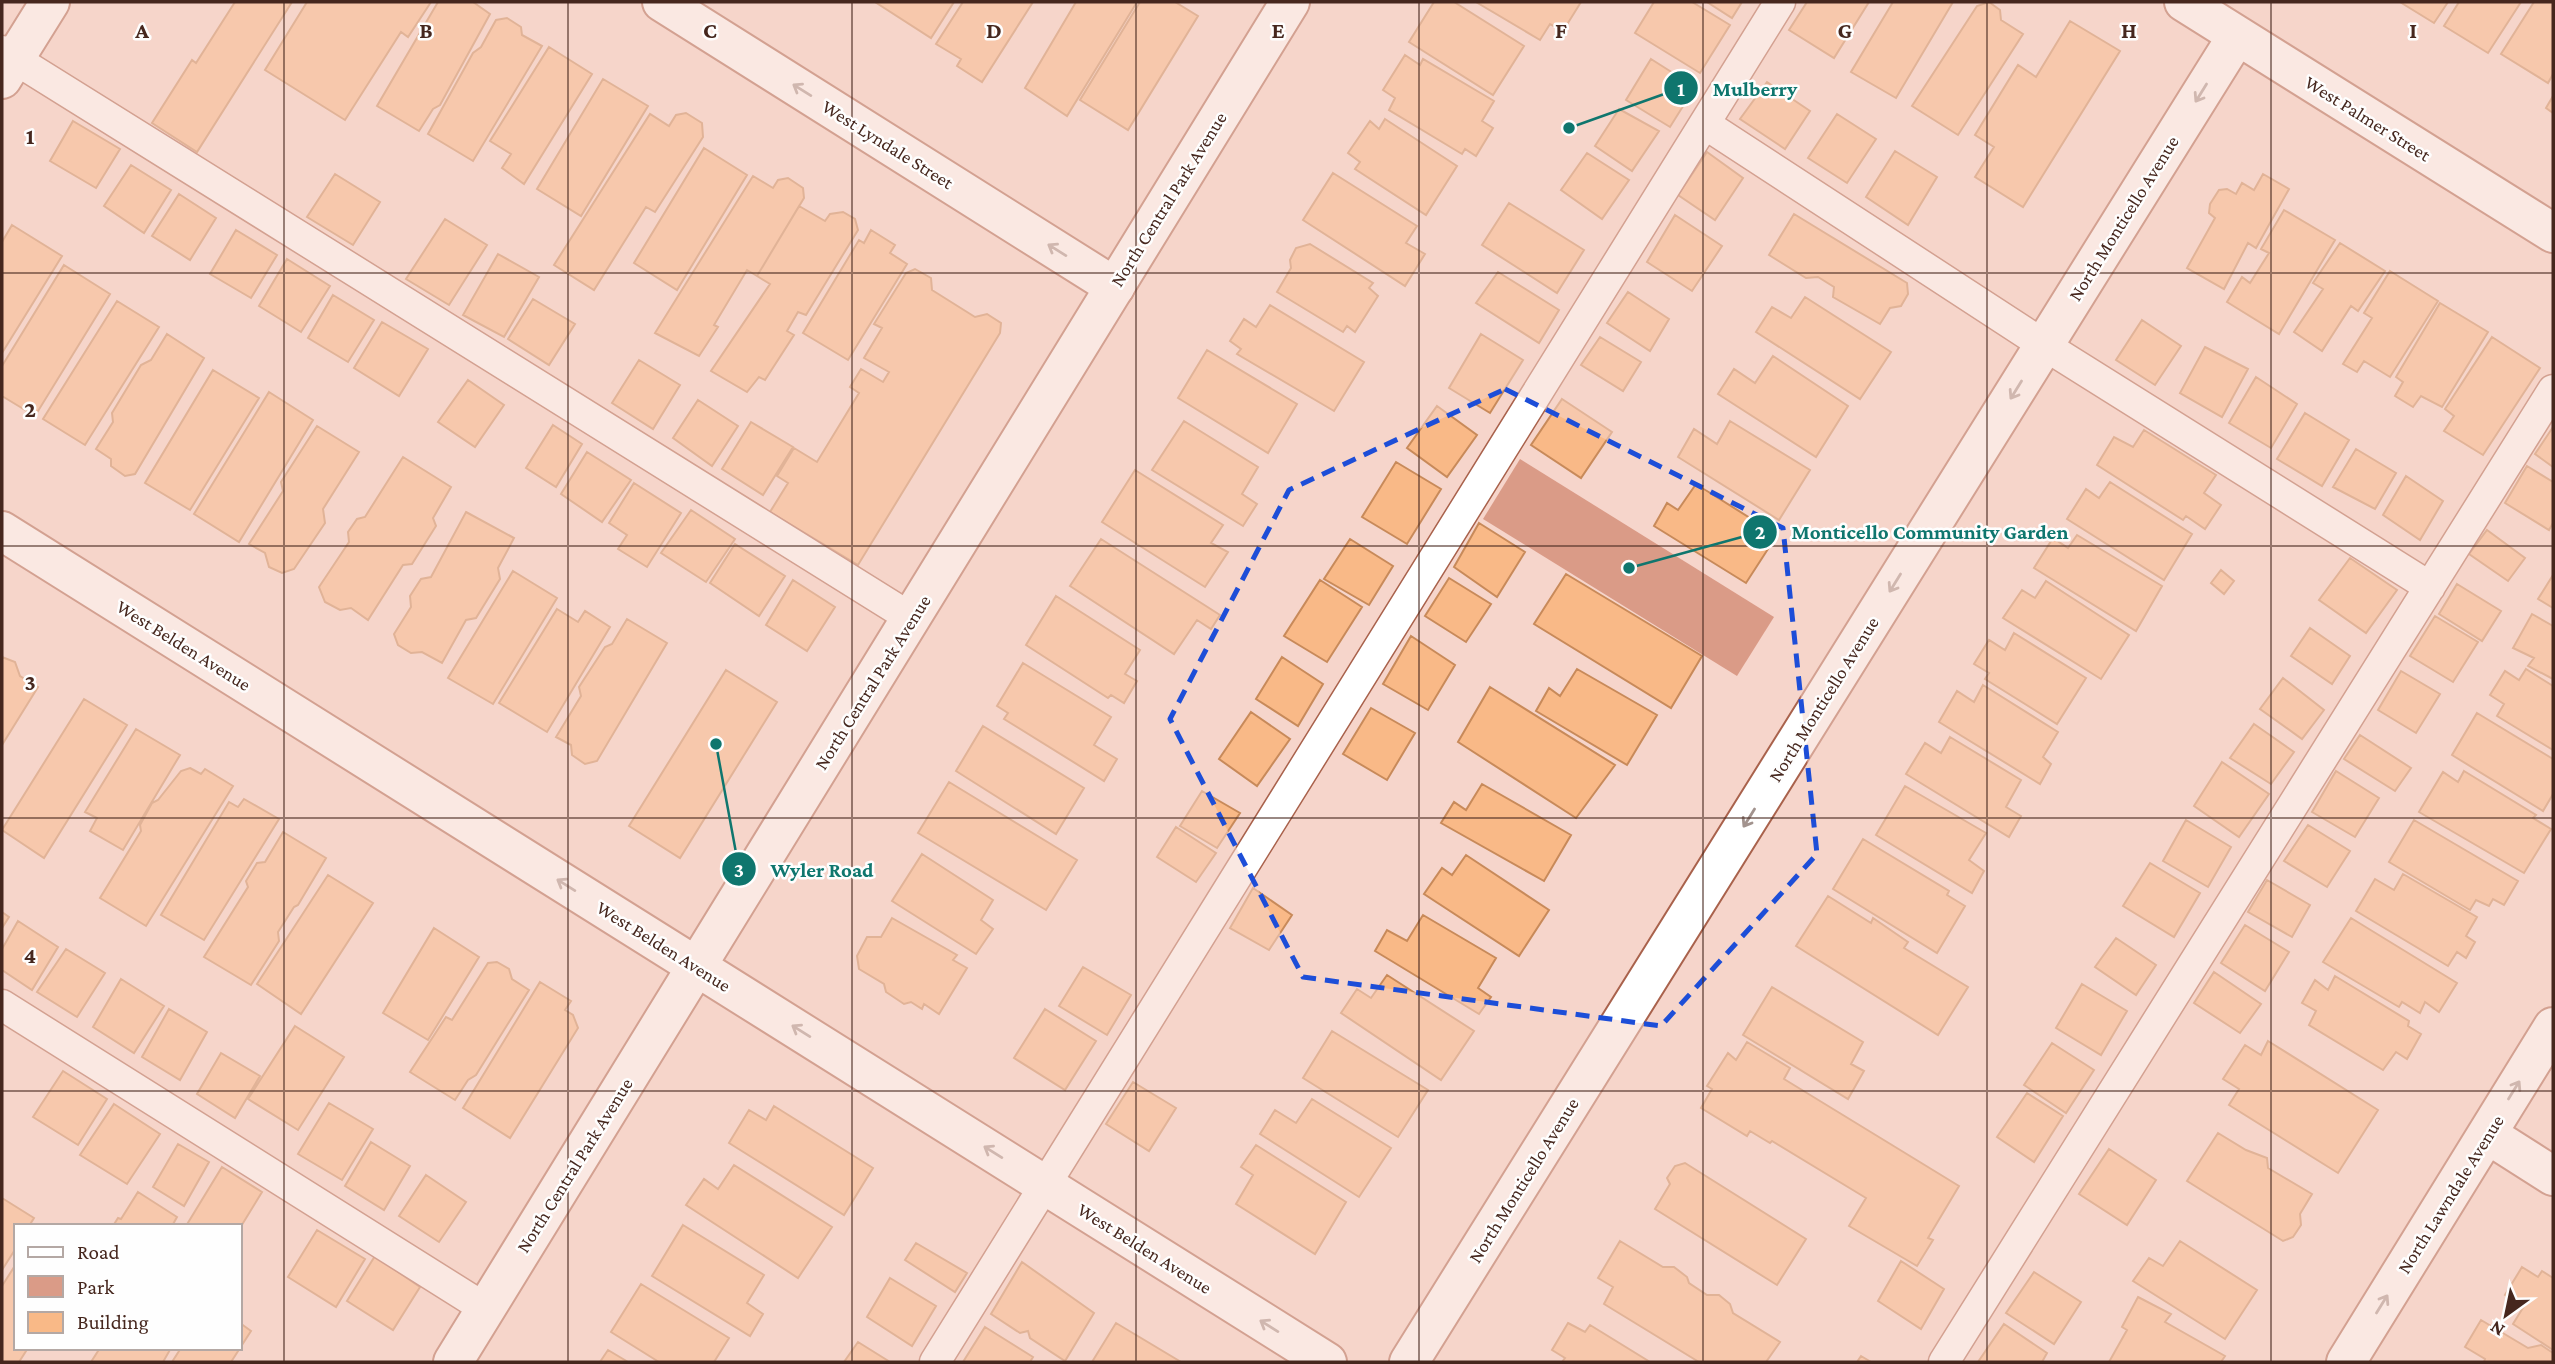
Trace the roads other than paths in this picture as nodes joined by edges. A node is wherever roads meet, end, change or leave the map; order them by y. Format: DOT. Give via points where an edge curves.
graph roads {
  1 [pos="50,2"];
  2 [pos="662,2"];
  3 [pos="1290,2"];
  4 [pos="1780,2"];
  5 [pos="2184,2"];
  6 [pos="2237,36"];
  7 [pos="6,63"];
  8 [pos="1705,124"];
  9 [pos="2553,233"];
  10 [pos="1115,286"];
  11 [pos="2044,345"];
  12 [pos="2553,390"];
  13 [pos="2,530"];
  14 [pos="2430,587"];
  15 [pos="911,618"];
  16 [pos="696,967"];
  17 [pos="2,1005"];
  18 [pos="2553,1027"];
  19 [pos="2487,1134"];
  20 [pos="2553,1176"];
  21 [pos="1044,1184"];
  22 [pos="486,1308"];
  23 [pos="453,1362"];
  24 [pos="935,1362"];
  25 [pos="1326,1362"];
  26 [pos="1409,1362"];
  27 [pos="1944,1362"];
  28 [pos="2346,1362"];
  1 -- 7 [label="street"];
  10 -- 2 [label="street, West Lyndale Street, one-way"];
  3 -- 10 [label="street, North Central Park Avenue"];
  4 -- 8 [label="lane"];
  5 -- 6 [label="street, West Palmer Street"];
  6 -- 9 [label="street, West Palmer Street"];
  6 -- 11 [label="street, North Monticello Avenue, one-way"];
  7 -- 15 [label="lane"];
  8 -- 11 [label="lane"];
  8 -- 21 [label="lane"];
  10 -- 15 [label="street, North Central Park Avenue"];
  11 -- 14 [label="lane"];
  11 -- 26 [label="street, North Monticello Avenue, one-way"];
  12 -- 14 [label="lane"];
  16 -- 13 [label="street, West Belden Avenue, one-way"];
  14 -- 27 [label="lane"];
  15 -- 16 [label="street, North Central Park Avenue"];
  21 -- 16 [label="street, West Belden Avenue, one-way"];
  16 -- 22 [label="street, North Central Park Avenue"];
  17 -- 22 [label="lane"];
  19 -- 18 [label="street, North Lawndale Avenue, one-way"];
  19 -- 20 [label="street"];
  28 -- 19 [label="street, North Lawndale Avenue, one-way"];
  21 -- 24 [label="lane"];
  25 -- 21 [label="street, West Belden Avenue, one-way"];
  22 -- 23 [label="street, North Central Park Avenue"];
}
